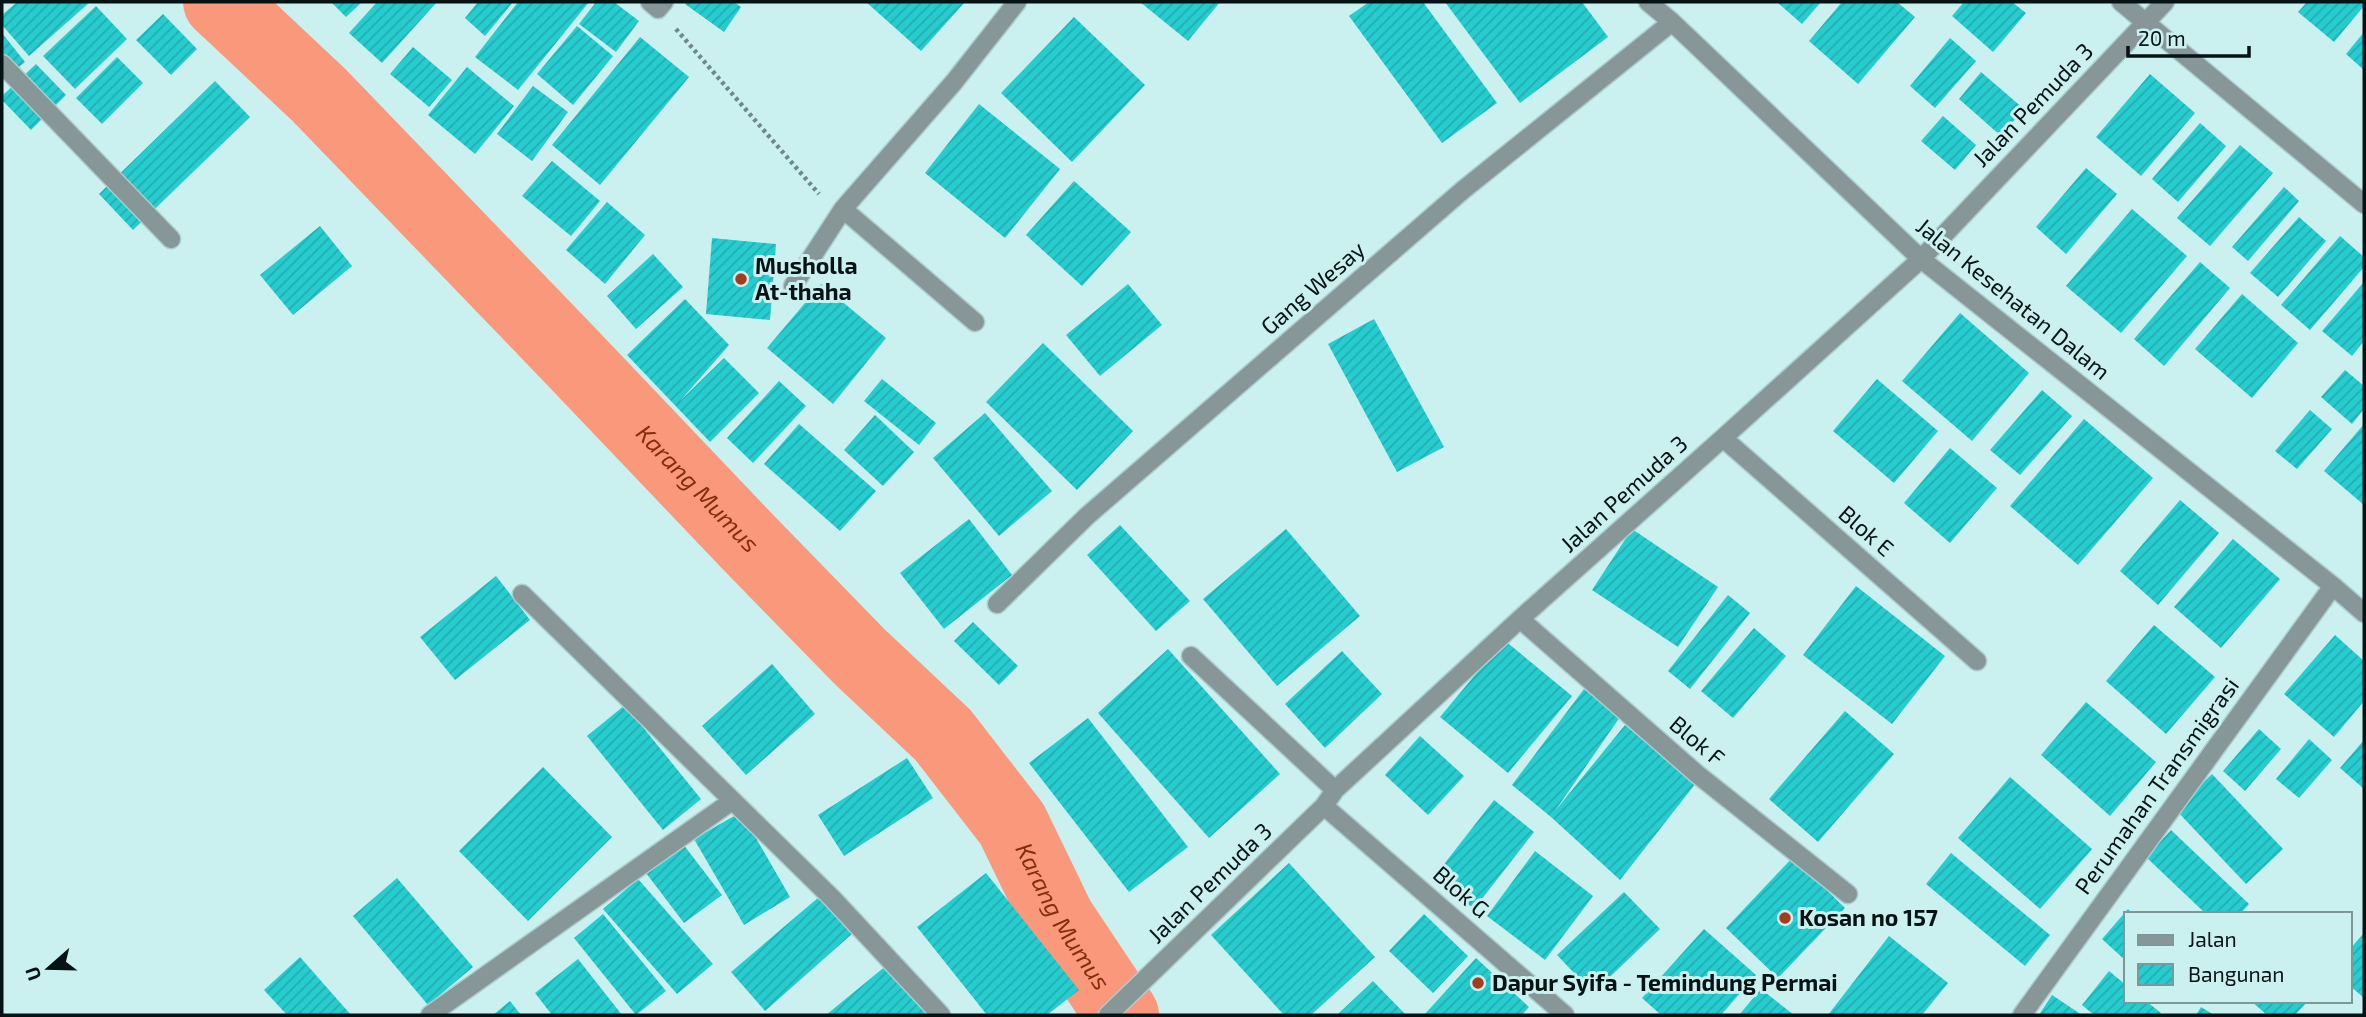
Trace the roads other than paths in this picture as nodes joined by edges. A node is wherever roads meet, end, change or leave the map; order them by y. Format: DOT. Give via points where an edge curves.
graph roads {
  1 [pos="1017,2"];
  2 [pos="1648,2"];
  3 [pos="2121,2"];
  4 [pos="2165,2"];
  5 [pos="1672,22"];
  6 [pos="2146,23"];
  7 [pos="2,64"];
  8 [pos="2364,204"];
  9 [pos="843,209"];
  10 [pos="171,239"];
  11 [pos="1921,259"];
  12 [pos="793,286"];
  13 [pos="975,322"];
  14 [pos="1724,438"];
  15 [pos="2333,586"];
  16 [pos="522,594"];
  17 [pos="998,604"];
  18 [pos="2364,613"];
  19 [pos="1520,619"];
  20 [pos="1191,656"];
  21 [pos="1977,660"];
  22 [pos="1335,790"];
  23 [pos="732,801"];
  24 [pos="1324,806"];
  25 [pos="1848,894"];
  26 [pos="430,1015"];
  27 [pos="941,1015"];
  28 [pos="1108,1015"];
  29 [pos="1565,1015"];
  30 [pos="2022,1015"];
  1 -- 9 [label="street"];
  2 -- 5 [label="street, Jalan Kesehatan Dalam"];
  3 -- 6 [label="street"];
  4 -- 6 [label="street, Jalan Pemuda 3"];
  5 -- 11 [label="street, Jalan Kesehatan Dalam"];
  5 -- 17 [label="street, Gang Wesay" via="1463,190 1087,516"];
  6 -- 8 [label="street"];
  6 -- 11 [label="street, Jalan Pemuda 3"];
  7 -- 10 [label="street"];
  9 -- 12 [label="street"];
  9 -- 13 [label="street"];
  11 -- 14 [label="street, Jalan Pemuda 3"];
  11 -- 15 [label="street, Jalan Kesehatan Dalam"];
  14 -- 19 [label="street, Jalan Pemuda 3"];
  14 -- 21 [label="street, Blok E"];
  15 -- 18 [label="street, Jalan Kesehatan Dalam"];
  15 -- 30 [label="street, Perumahan Transmigrasi"];
  16 -- 23 [label="street"];
  19 -- 22 [label="street, Jalan Pemuda 3"];
  19 -- 25 [label="street, Blok F" via="1697,774"];
  20 -- 22 [label="street"];
  22 -- 24 [label="street, Jalan Pemuda 3"];
  23 -- 26 [label="street"];
  23 -- 27 [label="street" via="832,898"];
  24 -- 28 [label="street, Jalan Pemuda 3"];
  24 -- 29 [label="street, Blok G"];
}
